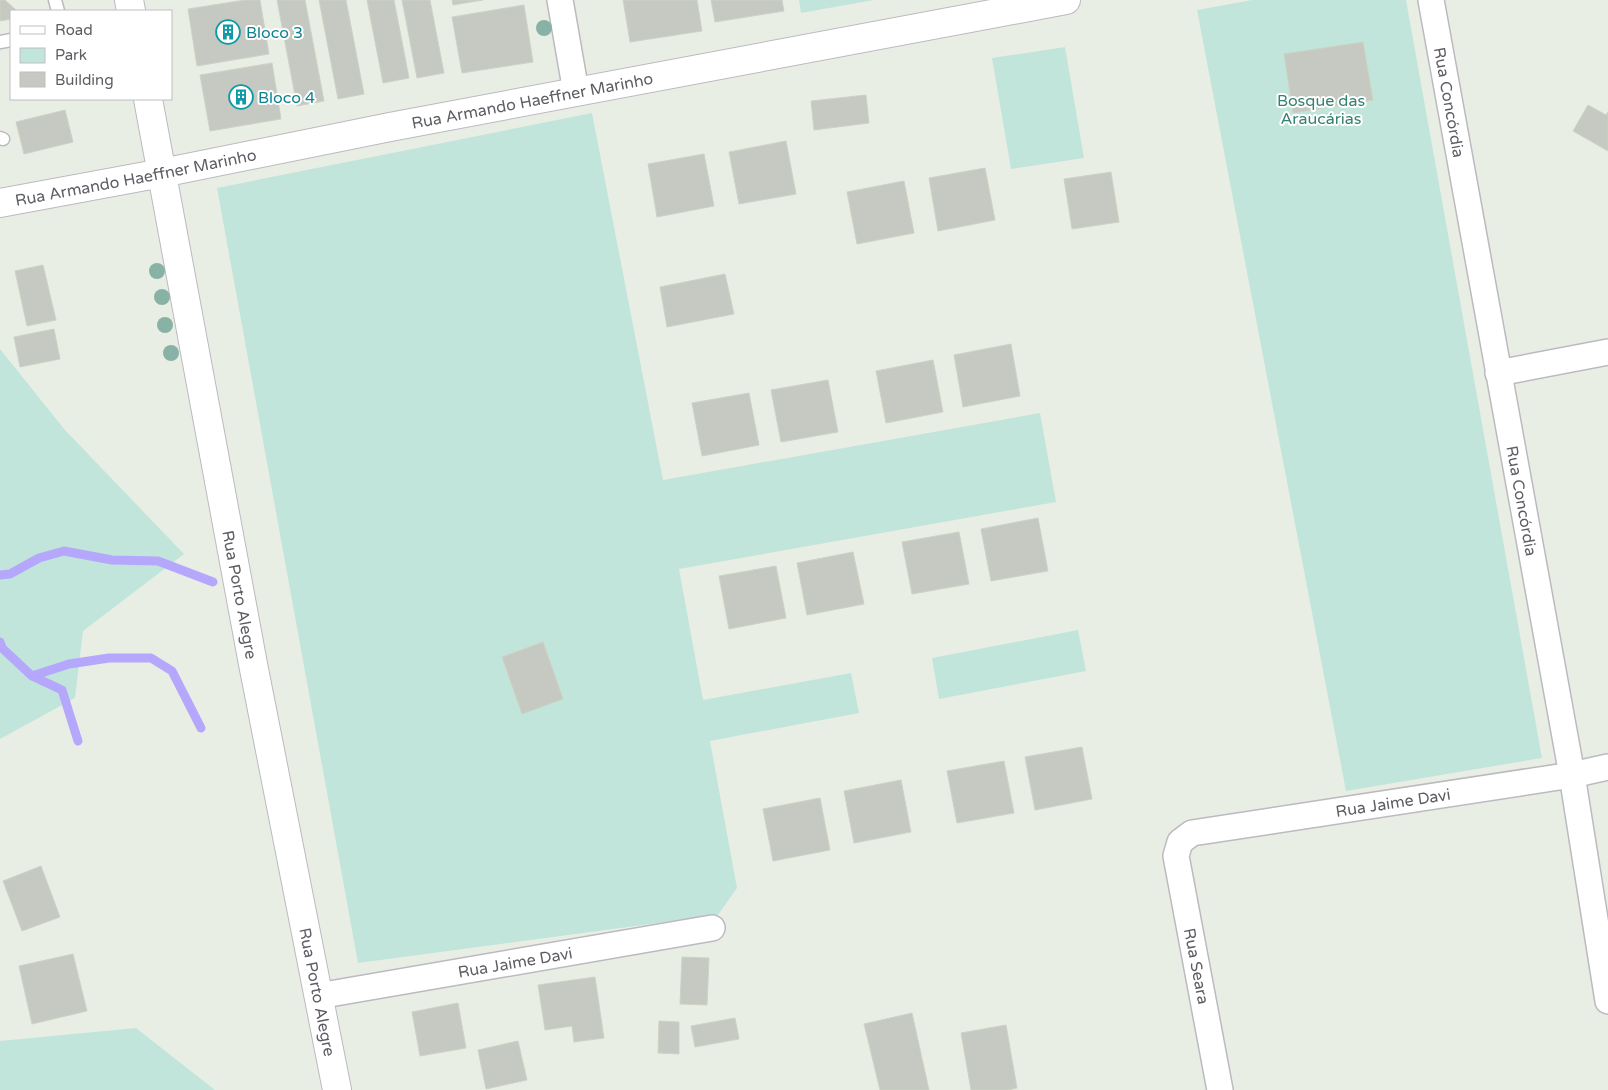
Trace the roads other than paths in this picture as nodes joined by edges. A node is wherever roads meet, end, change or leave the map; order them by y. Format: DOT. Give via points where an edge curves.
graph roads {
  1 [pos="560,0"];
  2 [pos="1066,0"];
  3 [pos="1432,0"];
  4 [pos="982,7"];
  5 [pos="576,92"];
  6 [pos="148,100"];
  7 [pos="162,173"];
  8 [pos="0,203"];
  9 [pos="1608,352"];
  10 [pos="1498,373"];
  11 [pos="1608,767"];
  12 [pos="1572,775"];
  13 [pos="1180,842"];
  14 [pos="712,928"];
  15 [pos="318,996"];
  16 [pos="1608,1001"];
  17 [pos="337,1090"];
  18 [pos="1220,1090"];
  1 -- 5 [label="street"];
  2 -- 4 [label="street, Rua Armando Haeffner Marinho"];
  3 -- 10 [label="street, Rua Concórdia"];
  4 -- 5 [label="street, Rua Armando Haeffner Marinho"];
  5 -- 7 [label="street, Rua Armando Haeffner Marinho"];
  6 -- 7 [label="street, Rua Porto Alegre"];
  7 -- 8 [label="street, Rua Armando Haeffner Marinho"];
  7 -- 15 [label="street, Rua Porto Alegre"];
  9 -- 10 [label="street"];
  10 -- 12 [label="street, Rua Concórdia"];
  11 -- 12 [label="street, Rua Jaime Davi"];
  12 -- 13 [label="street, Rua Jaime Davi" via="1192,832"];
  12 -- 16 [label="street, Rua Concórdia"];
  13 -- 18 [label="street, Rua Seara" via="1176,856"];
  14 -- 15 [label="street, Rua Jaime Davi"];
  15 -- 17 [label="street, Rua Porto Alegre"];
}
